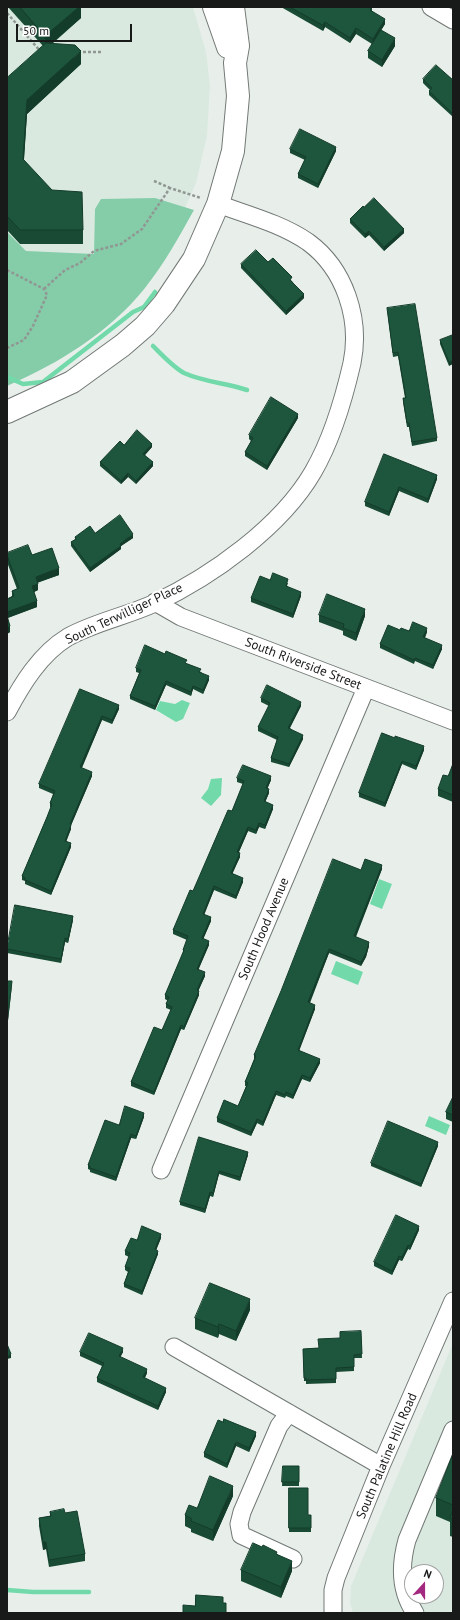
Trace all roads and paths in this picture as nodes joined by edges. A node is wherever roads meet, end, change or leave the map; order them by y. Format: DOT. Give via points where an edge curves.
graph roads {
  1 [pos="214,7"];
  2 [pos="233,7"];
  3 [pos="431,7"];
  4 [pos="7,13"];
  5 [pos="453,20"];
  6 [pos="49,52"];
  7 [pos="72,52"];
  8 [pos="103,52"];
  9 [pos="235,63"];
  10 [pos="154,181"];
  11 [pos="170,188"];
  12 [pos="194,196"];
  13 [pos="218,204"];
  14 [pos="7,270"];
  15 [pos="44,289"];
  16 [pos="7,348"];
  17 [pos="7,412"];
  18 [pos="155,602"];
  19 [pos="366,688"];
  20 [pos="7,712"];
  21 [pos="453,721"];
  22 [pos="161,1170"];
  23 [pos="453,1301"];
  24 [pos="174,1347"];
  25 [pos="289,1413"];
  26 [pos="453,1430"];
  27 [pos="381,1466"];
  28 [pos="293,1559"];
  29 [pos="333,1613"];
  30 [pos="415,1613"];
  1 -- 9 [label="main road"];
  2 -- 9 [label="main road" via="238,46"];
  3 -- 5 [label="street"];
  4 -- 6 [label="path" via="42,52"];
  7 -- 8 [label="path"];
  9 -- 13 [label="main road" via="238,96 234,144"];
  10 -- 11 [label="path"];
  11 -- 12 [label="path"];
  11 -- 15 [label="path" via="142,229 121,244 94,251 80,263 65,270"];
  13 -- 17 [label="main road" via="194,260 172,293 144,326 103,361 72,382"];
  13 -- 18 [label="street, South Terwilliger Place" via="293,233 325,258 339,278 351,309 355,330 353,358 322,453 312,473 293,499 268,525 221,564"];
  14 -- 15 [label="path"];
  15 -- 16 [label="path" via="48,295 33,326 24,340"];
  18 -- 19 [label="street, South Riverside Street" via="181,617"];
  18 -- 20 [label="street, South Terwilliger Place" via="80,631 57,645 33,670"];
  19 -- 21 [label="street, South Riverside Street"];
  19 -- 22 [label="street, South Hood Avenue"];
  23 -- 27 [label="street, South Palatine Hill Road"];
  24 -- 25 [label="street"];
  25 -- 27 [label="street"];
  25 -- 28 [label="street" via="279,1426 260,1468 239,1524 241,1535"];
  26 -- 30 [label="street" via="407,1540 403,1556 404,1587"];
  27 -- 29 [label="street, South Palatine Hill Road" via="336,1578"];
}
